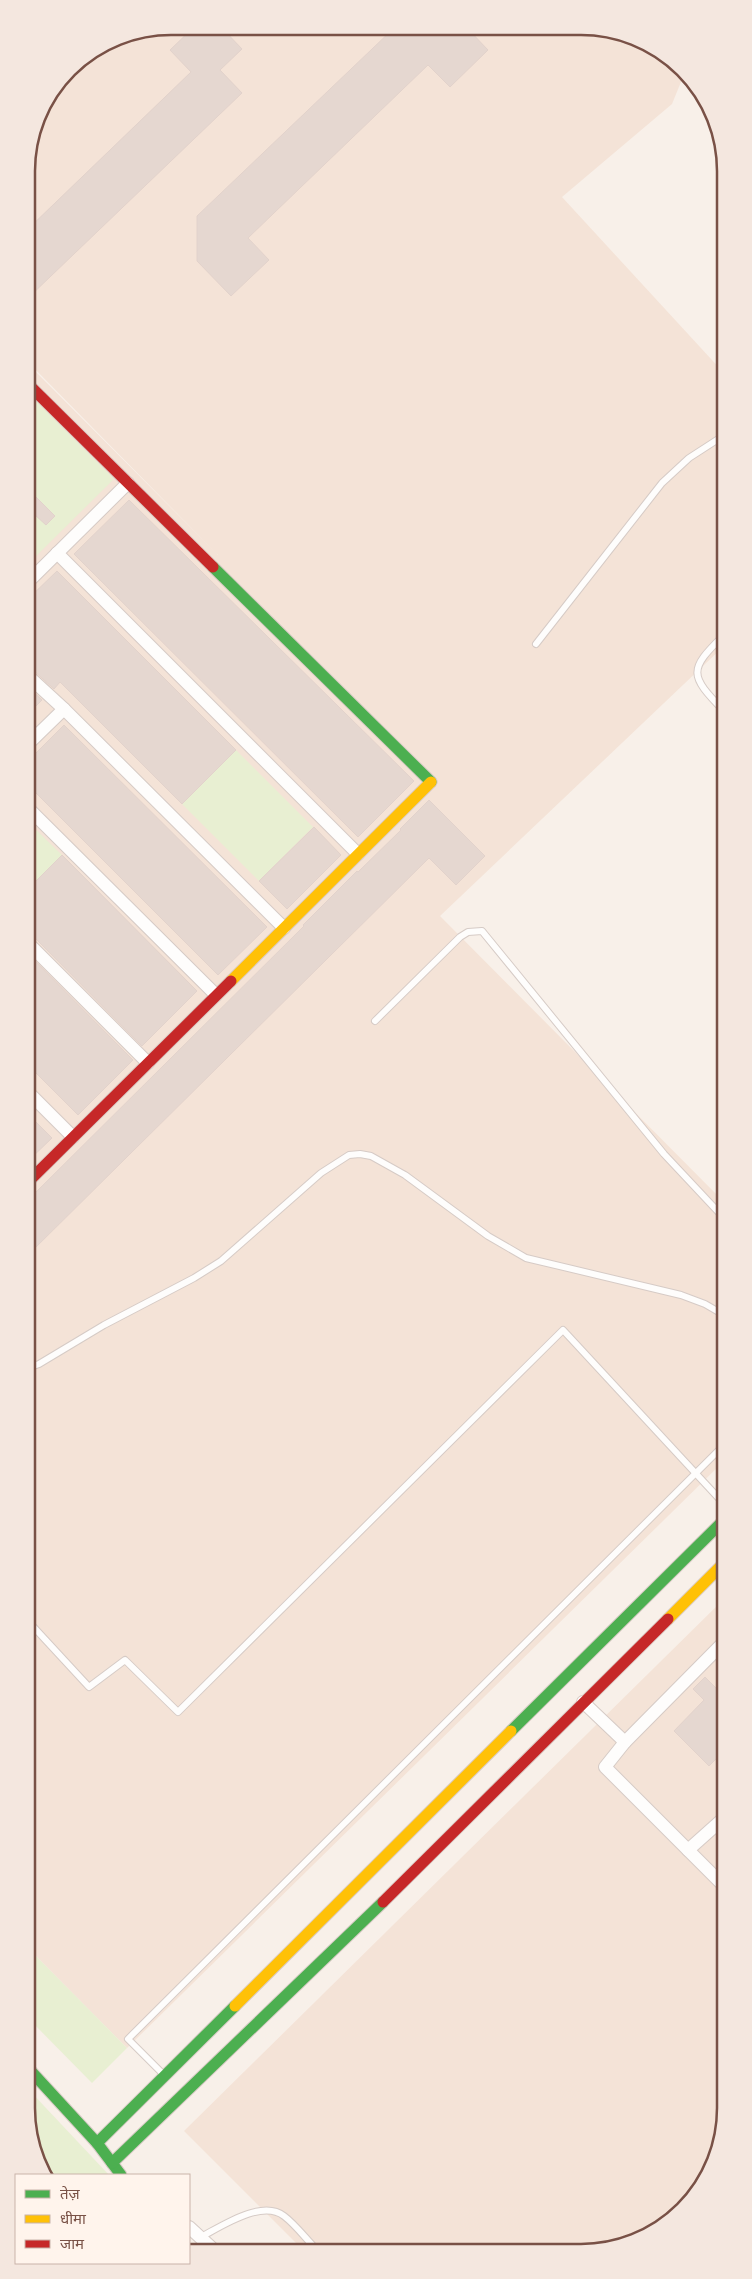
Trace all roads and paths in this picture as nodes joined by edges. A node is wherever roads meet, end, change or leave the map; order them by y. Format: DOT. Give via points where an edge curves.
graph roads {
  1 [pos="35,391"];
  2 [pos="717,440"];
  3 [pos="128,483"];
  4 [pos="57,553"];
  5 [pos="35,575"];
  6 [pos="717,642"];
  7 [pos="536,644"];
  8 [pos="35,682"];
  9 [pos="717,704"];
  10 [pos="64,709"];
  11 [pos="35,737"];
  12 [pos="35,815"];
  13 [pos="358,854"];
  14 [pos="284,928"];
  15 [pos="35,950"];
  16 [pos="216,995"];
  17 [pos="374,1021"];
  18 [pos="148,1063"];
  19 [pos="35,1099"];
  20 [pos="73,1137"];
  21 [pos="35,1175"];
  22 [pos="717,1211"];
  23 [pos="717,1311"];
  24 [pos="35,1365"];
  25 [pos="717,1452"];
  26 [pos="696,1473"];
  27 [pos="717,1496"];
  28 [pos="717,1527"];
  29 [pos="717,1570"];
  30 [pos="35,1629"];
  31 [pos="717,1649"];
  32 [pos="584,1702"];
  33 [pos="625,1742"];
  34 [pos="717,1824"];
  35 [pos="688,1850"];
  36 [pos="717,1879"];
  37 [pos="35,2076"];
  38 [pos="165,2076"];
  39 [pos="97,2143"];
  40 [pos="119,2171"];
  41 [pos="190,2228"];
  42 [pos="201,2237"];
  43 [pos="208,2244"];
  44 [pos="311,2244"];
  1 -- 3 [label="street"];
  2 -- 7 [label="lane" via="689,458 662,483"];
  3 -- 4 [label="street"];
  3 -- 13 [label="street" via="431,782"];
  4 -- 5 [label="street"];
  4 -- 13 [label="street"];
  6 -- 9 [label="lane" via="697,666 701,685"];
  8 -- 10 [label="street"];
  10 -- 11 [label="street"];
  10 -- 14 [label="street"];
  12 -- 16 [label="street"];
  13 -- 14 [label="street"];
  14 -- 16 [label="street"];
  15 -- 18 [label="street"];
  16 -- 18 [label="street"];
  17 -- 22 [label="lane" via="460,937 468,932 482,931 664,1154"];
  18 -- 20 [label="street"];
  19 -- 20 [label="street"];
  20 -- 21 [label="street"];
  23 -- 24 [label="lane" via="681,1295 526,1258 508,1250 405,1174 371,1156 360,1154 349,1155 321,1173 221,1261"];
  25 -- 26 [label="lane"];
  26 -- 27 [label="lane"];
  26 -- 30 [label="lane" via="563,1330 178,1712 125,1660 89,1687"];
  26 -- 38 [label="lane" via="128,2039"];
  28 -- 38 [label="street"];
  29 -- 32 [label="street"];
  31 -- 33 [label="street"];
  32 -- 33 [label="street"];
  32 -- 40 [label="street"];
  33 -- 35 [label="street" via="605,1767"];
  34 -- 35 [label="street"];
  35 -- 36 [label="street"];
  37 -- 39 [label="street"];
  38 -- 39 [label="street"];
  39 -- 40 [label="street"];
  41 -- 42 [label="street"];
  42 -- 43 [label="street"];
  42 -- 44 [label="lane" via="242,2216 274,2211 284,2216"];
}
